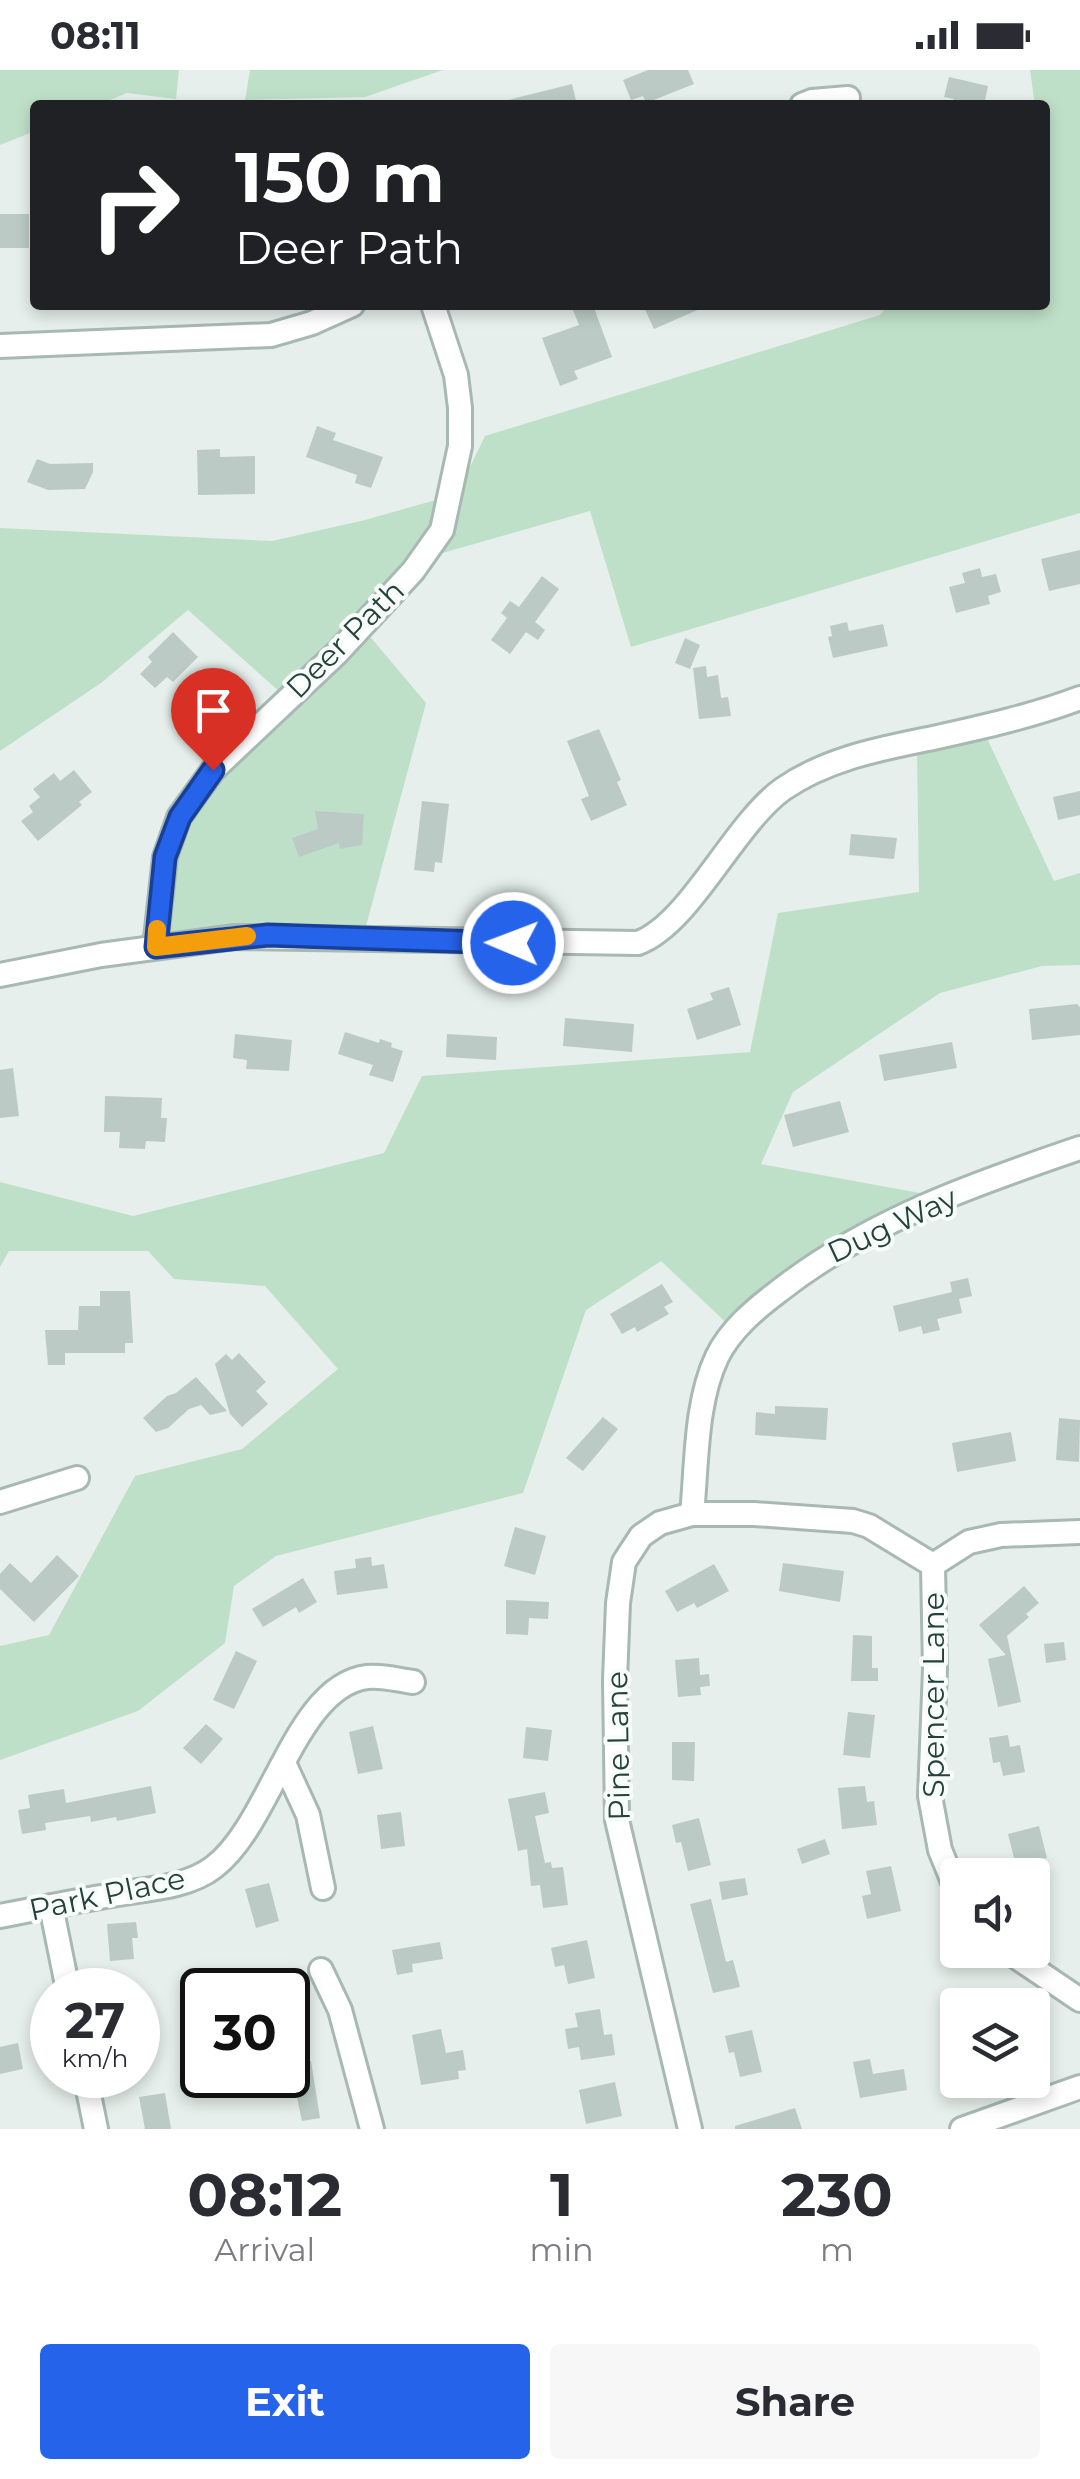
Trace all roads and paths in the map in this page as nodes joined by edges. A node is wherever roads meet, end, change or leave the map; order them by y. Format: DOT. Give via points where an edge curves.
graph roads {
  1 [pos="848,98"];
  2 [pos="812,100"];
  3 [pos="341,310"];
  4 [pos="434,310"];
  5 [pos="0,346"];
  6 [pos="1080,698"];
  7 [pos="156,947"];
  8 [pos="0,975"];
  9 [pos="1080,1148"];
  10 [pos="77,1478"];
  11 [pos="0,1502"];
  12 [pos="692,1514"];
  13 [pos="1080,1532"];
  14 [pos="932,1566"];
  15 [pos="413,1682"];
  16 [pos="284,1765"];
  17 [pos="943,1858"];
  18 [pos="323,1888"];
  19 [pos="51,1906"];
  20 [pos="0,1916"];
  21 [pos="64,1968"];
  22 [pos="1033,1968"];
  23 [pos="321,1970"];
  24 [pos="1080,2000"];
  25 [pos="1080,2087"];
  26 [pos="90,2098"];
  27 [pos="96,2129"];
  28 [pos="372,2129"];
  29 [pos="690,2129"];
  30 [pos="962,2129"];
  1 -- 2 [label="street"];
  3 -- 5 [label="street" via="271,335"];
  4 -- 7 [label="street, Deer Path" via="460,408 460,446 442,530 337,653 213,770 180,817 165,857"];
  6 -- 7 [label="street" via="813,770 752,819 662,930 638,943 268,935"];
  7 -- 8 [label="street"];
  9 -- 12 [label="street, Dug Way" via="903,1214 840,1246 762,1304 715,1360"];
  10 -- 11 [label="street"];
  12 -- 14 [label="street, Spencer Lane" via="852,1522"];
  12 -- 29 [label="street, Pine Lane" via="660,1523 630,1549 618,1603 615,1680 617,1820"];
  13 -- 14 [label="street" via="1001,1534 969,1542"];
  14 -- 17 [label="street, Spencer Lane" via="930,1796"];
  15 -- 16 [label="street, Park Place" via="368,1677 338,1690 304,1724"];
  16 -- 18 [label="street" via="308,1815"];
  16 -- 19 [label="street, Park Place" via="247,1833 212,1868 176,1883"];
  19 -- 20 [label="street, Park Place"];
  19 -- 21 [label="street"];
  22 -- 24 [label="street"];
  23 -- 28 [label="street" via="340,2010"];
  25 -- 30 [label="street"];
  26 -- 27 [label="street"];
}
